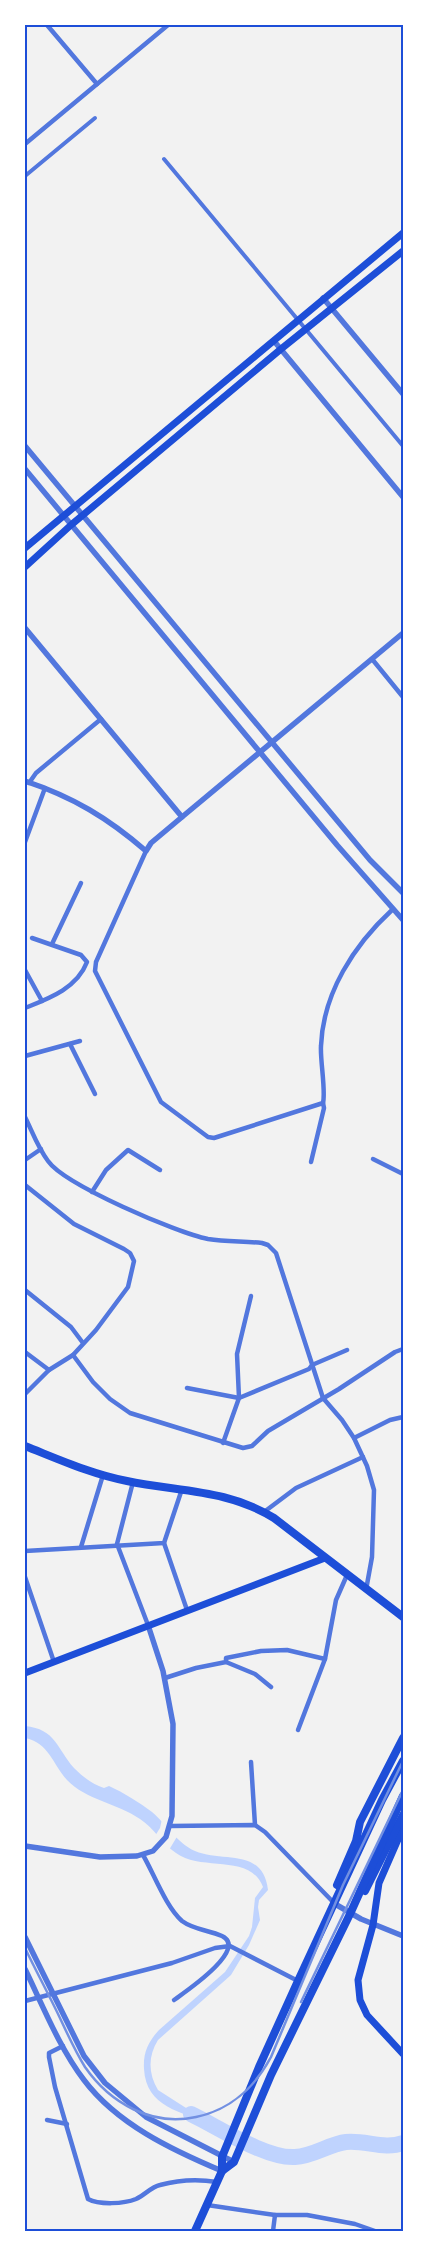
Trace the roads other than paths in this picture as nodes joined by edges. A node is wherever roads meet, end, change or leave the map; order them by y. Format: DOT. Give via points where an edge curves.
graph roads {
  1 [pos="47,25"];
  2 [pos="168,25"];
  3 [pos="97,84"];
  4 [pos="95,118"];
  5 [pos="25,144"];
  6 [pos="164,158"];
  7 [pos="25,176"];
  8 [pos="403,233"];
  9 [pos="403,251"];
  10 [pos="324,298"];
  11 [pos="331,308"];
  12 [pos="274,341"];
  13 [pos="281,349"];
  14 [pos="403,394"];
  15 [pos="25,446"];
  16 [pos="403,446"];
  17 [pos="25,469"];
  18 [pos="403,497"];
  19 [pos="74,505"];
  20 [pos="63,516"];
  21 [pos="84,516"];
  22 [pos="71,526"];
  23 [pos="25,548"];
  24 [pos="25,567"];
  25 [pos="25,628"];
  26 [pos="403,633"];
  27 [pos="372,659"];
  28 [pos="403,697"];
  29 [pos="101,719"];
  30 [pos="272,741"];
  31 [pos="260,752"];
  32 [pos="27,782"];
  33 [pos="45,788"];
  34 [pos="182,817"];
  35 [pos="25,842"];
  36 [pos="146,851"];
  37 [pos="81,883"];
  38 [pos="403,893"];
  39 [pos="392,910"];
  40 [pos="403,920"];
  41 [pos="32,938"];
  42 [pos="52,944"];
  43 [pos="25,970"];
  44 [pos="42,1001"];
  45 [pos="25,1008"];
  46 [pos="80,1041"];
  47 [pos="70,1044"];
  48 [pos="25,1056"];
  49 [pos="94,1094"];
  50 [pos="323,1103"];
  51 [pos="25,1117"];
  52 [pos="41,1149"];
  53 [pos="372,1159"];
  54 [pos="25,1160"];
  55 [pos="311,1162"];
  56 [pos="160,1170"];
  57 [pos="402,1172"];
  58 [pos="25,1186"];
  59 [pos="92,1192"];
  60 [pos="25,1290"];
  61 [pos="251,1296"];
  62 [pos="83,1343"];
  63 [pos="403,1349"];
  64 [pos="347,1350"];
  65 [pos="25,1352"];
  66 [pos="73,1355"];
  67 [pos="312,1365"];
  68 [pos="49,1370"];
  69 [pos="187,1388"];
  70 [pos="25,1394"];
  71 [pos="239,1398"];
  72 [pos="323,1398"];
  73 [pos="403,1417"];
  74 [pos="354,1438"];
  75 [pos="223,1442"];
  76 [pos="25,1446"];
  77 [pos="363,1457"];
  78 [pos="103,1475"];
  79 [pos="133,1482"];
  80 [pos="182,1489"];
  81 [pos="264,1512"];
  82 [pos="164,1543"];
  83 [pos="117,1544"];
  84 [pos="82,1547"];
  85 [pos="25,1551"];
  86 [pos="325,1558"];
  87 [pos="347,1575"];
  88 [pos="25,1577"];
  89 [pos="366,1590"];
  90 [pos="187,1610"];
  91 [pos="403,1617"];
  92 [pos="148,1625"];
  93 [pos="324,1659"];
  94 [pos="54,1662"];
  95 [pos="226,1662"];
  96 [pos="25,1672"];
  97 [pos="165,1678"];
  98 [pos="271,1688"];
  99 [pos="298,1730"];
  100 [pos="403,1738"];
  101 [pos="403,1761"];
  102 [pos="252,1762"];
  103 [pos="403,1796"];
  104 [pos="403,1815"];
  105 [pos="172,1824"];
  106 [pos="255,1825"];
  107 [pos="403,1828"];
  108 [pos="25,1846"];
  109 [pos="143,1855"];
  110 [pos="335,1904"];
  111 [pos="350,1914"];
  112 [pos="373,1925"];
  113 [pos="403,1936"];
  114 [pos="25,1937"];
  115 [pos="232,1947"];
  116 [pos="25,1969"];
  117 [pos="298,1981"];
  118 [pos="53,1994"];
  119 [pos="39,1997"];
  120 [pos="174,2000"];
  121 [pos="25,2001"];
  122 [pos="63,2046"];
  123 [pos="403,2054"];
  124 [pos="47,2120"];
  125 [pos="67,2124"];
  126 [pos="222,2157"];
  127 [pos="234,2162"];
  128 [pos="222,2171"];
  129 [pos="217,2182"];
  130 [pos="207,2205"];
  131 [pos="275,2215"];
  132 [pos="195,2231"];
  133 [pos="273,2231"];
  134 [pos="375,2231"];
  1 -- 3 [label="street"];
  2 -- 3 [label="street"];
  3 -- 5 [label="street"];
  4 -- 7 [label="street"];
  6 -- 16 [label="street"];
  8 -- 10 [label="main road"];
  9 -- 11 [label="main road"];
  10 -- 11 [label="street"];
  10 -- 12 [label="main road"];
  11 -- 13 [label="main road"];
  11 -- 14 [label="street"];
  12 -- 13 [label="street"];
  12 -- 19 [label="main road"];
  13 -- 18 [label="street"];
  13 -- 21 [label="main road"];
  15 -- 19 [label="street"];
  17 -- 20 [label="street"];
  19 -- 20 [label="main road"];
  19 -- 21 [label="street"];
  20 -- 22 [label="street"];
  20 -- 23 [label="main road"];
  21 -- 22 [label="main road"];
  21 -- 30 [label="street"];
  22 -- 24 [label="main road"];
  22 -- 31 [label="street"];
  25 -- 29 [label="street"];
  26 -- 27 [label="street"];
  27 -- 28 [label="street"];
  27 -- 30 [label="street"];
  29 -- 32 [label="street"];
  29 -- 34 [label="street"];
  30 -- 31 [label="street"];
  30 -- 38 [label="street" via="370,860"];
  31 -- 34 [label="street"];
  31 -- 39 [label="street"];
  32 -- 33 [label="street"];
  33 -- 35 [label="street"];
  33 -- 36 [label="street" via="92,810"];
  34 -- 36 [label="street"];
  36 -- 50 [label="street" via="96,962 95,971 161,1102 203,1134 214,1138"];
  37 -- 42 [label="street"];
  39 -- 40 [label="street"];
  39 -- 50 [label="street" via="349,960 332,995 320,1057"];
  41 -- 42 [label="street"];
  42 -- 44 [label="street" via="82,955 87,963 81,975 59,994"];
  43 -- 44 [label="street"];
  44 -- 45 [label="street"];
  46 -- 47 [label="street"];
  47 -- 48 [label="street"];
  47 -- 49 [label="street"];
  50 -- 55 [label="street"];
  51 -- 52 [label="street"];
  52 -- 54 [label="street"];
  52 -- 59 [label="street" via="60,1174"];
  53 -- 57 [label="street"];
  56 -- 59 [label="street" via="128,1150 106,1170"];
  58 -- 62 [label="street" via="74,1224 133,1256 134,1269 128,1287"];
  59 -- 67 [label="street" via="182,1232 209,1239 262,1243 272,1248"];
  60 -- 62 [label="street" via="71,1327"];
  61 -- 71 [label="street" via="237,1354"];
  62 -- 66 [label="street"];
  63 -- 72 [label="street"];
  64 -- 67 [label="street"];
  65 -- 68 [label="street"];
  66 -- 68 [label="street"];
  66 -- 75 [label="street" via="93,1382 130,1413"];
  67 -- 71 [label="street"];
  67 -- 72 [label="street"];
  68 -- 70 [label="street"];
  69 -- 71 [label="street"];
  71 -- 75 [label="street"];
  72 -- 74 [label="street"];
  72 -- 75 [label="street" via="268,1431 248,1448"];
  73 -- 74 [label="street"];
  74 -- 77 [label="street"];
  76 -- 78 [label="main road"];
  77 -- 81 [label="street" via="296,1488"];
  77 -- 89 [label="street" via="374,1490 372,1557"];
  78 -- 79 [label="main road"];
  78 -- 84 [label="street"];
  79 -- 80 [label="main road"];
  79 -- 83 [label="street"];
  80 -- 81 [label="main road" via="221,1495"];
  80 -- 82 [label="street"];
  81 -- 86 [label="main road"];
  82 -- 83 [label="street"];
  82 -- 90 [label="street"];
  83 -- 84 [label="street"];
  83 -- 92 [label="street"];
  84 -- 85 [label="street"];
  86 -- 87 [label="main road"];
  86 -- 90 [label="main road"];
  87 -- 89 [label="main road"];
  87 -- 93 [label="street" via="336,1600"];
  88 -- 94 [label="street"];
  89 -- 91 [label="main road"];
  90 -- 92 [label="main road"];
  92 -- 94 [label="main road"];
  92 -- 97 [label="street"];
  93 -- 95 [label="street" via="287,1650 261,1651 226,1658"];
  93 -- 99 [label="street"];
  94 -- 96 [label="main road"];
  95 -- 97 [label="street"];
  95 -- 98 [label="street" via="255,1674"];
  97 -- 105 [label="street" via="173,1724"];
  100 -- 110 [label="main road" via="360,1822 356,1841 334,1890"];
  101 -- 110 [label="main road"];
  102 -- 106 [label="street"];
  103 -- 111 [label="main road"];
  104 -- 111 [label="main road" via="357,1908"];
  105 -- 106 [label="street"];
  105 -- 109 [label="street" via="161,1844"];
  106 -- 110 [label="street" via="266,1832"];
  107 -- 112 [label="main road" via="380,1883"];
  108 -- 109 [label="street" via="100,1857"];
  109 -- 115 [label="street" via="181,1920 222,1936"];
  110 -- 111 [label="street"];
  110 -- 117 [label="main road"];
  111 -- 112 [label="street"];
  111 -- 127 [label="main road" via="306,2001"];
  112 -- 113 [label="street"];
  112 -- 123 [label="main road" via="359,1973 358,1994 367,2015"];
  114 -- 118 [label="street"];
  115 -- 117 [label="street"];
  115 -- 118 [label="street" via="215,1948 172,1963"];
  115 -- 120 [label="street" via="195,1985"];
  116 -- 119 [label="street"];
  117 -- 126 [label="main road"];
  118 -- 119 [label="street"];
  118 -- 126 [label="street" via="84,2056 113,2092 146,2117"];
  119 -- 121 [label="street"];
  119 -- 122 [label="street"];
  122 -- 125 [label="street" via="49,2053 49,2057"];
  122 -- 128 [label="street" via="84,2080 115,2112 150,2136"];
  124 -- 125 [label="street"];
  125 -- 129 [label="street" via="88,2199 96,2204 134,2200 161,2185 195,2180"];
  126 -- 127 [label="street"];
  126 -- 128 [label="main road"];
  127 -- 128 [label="main road"];
  128 -- 129 [label="main road"];
  129 -- 130 [label="main road"];
  130 -- 131 [label="street"];
  130 -- 132 [label="main road"];
  131 -- 133 [label="street"];
  131 -- 134 [label="street" via="308,2215"];
}
